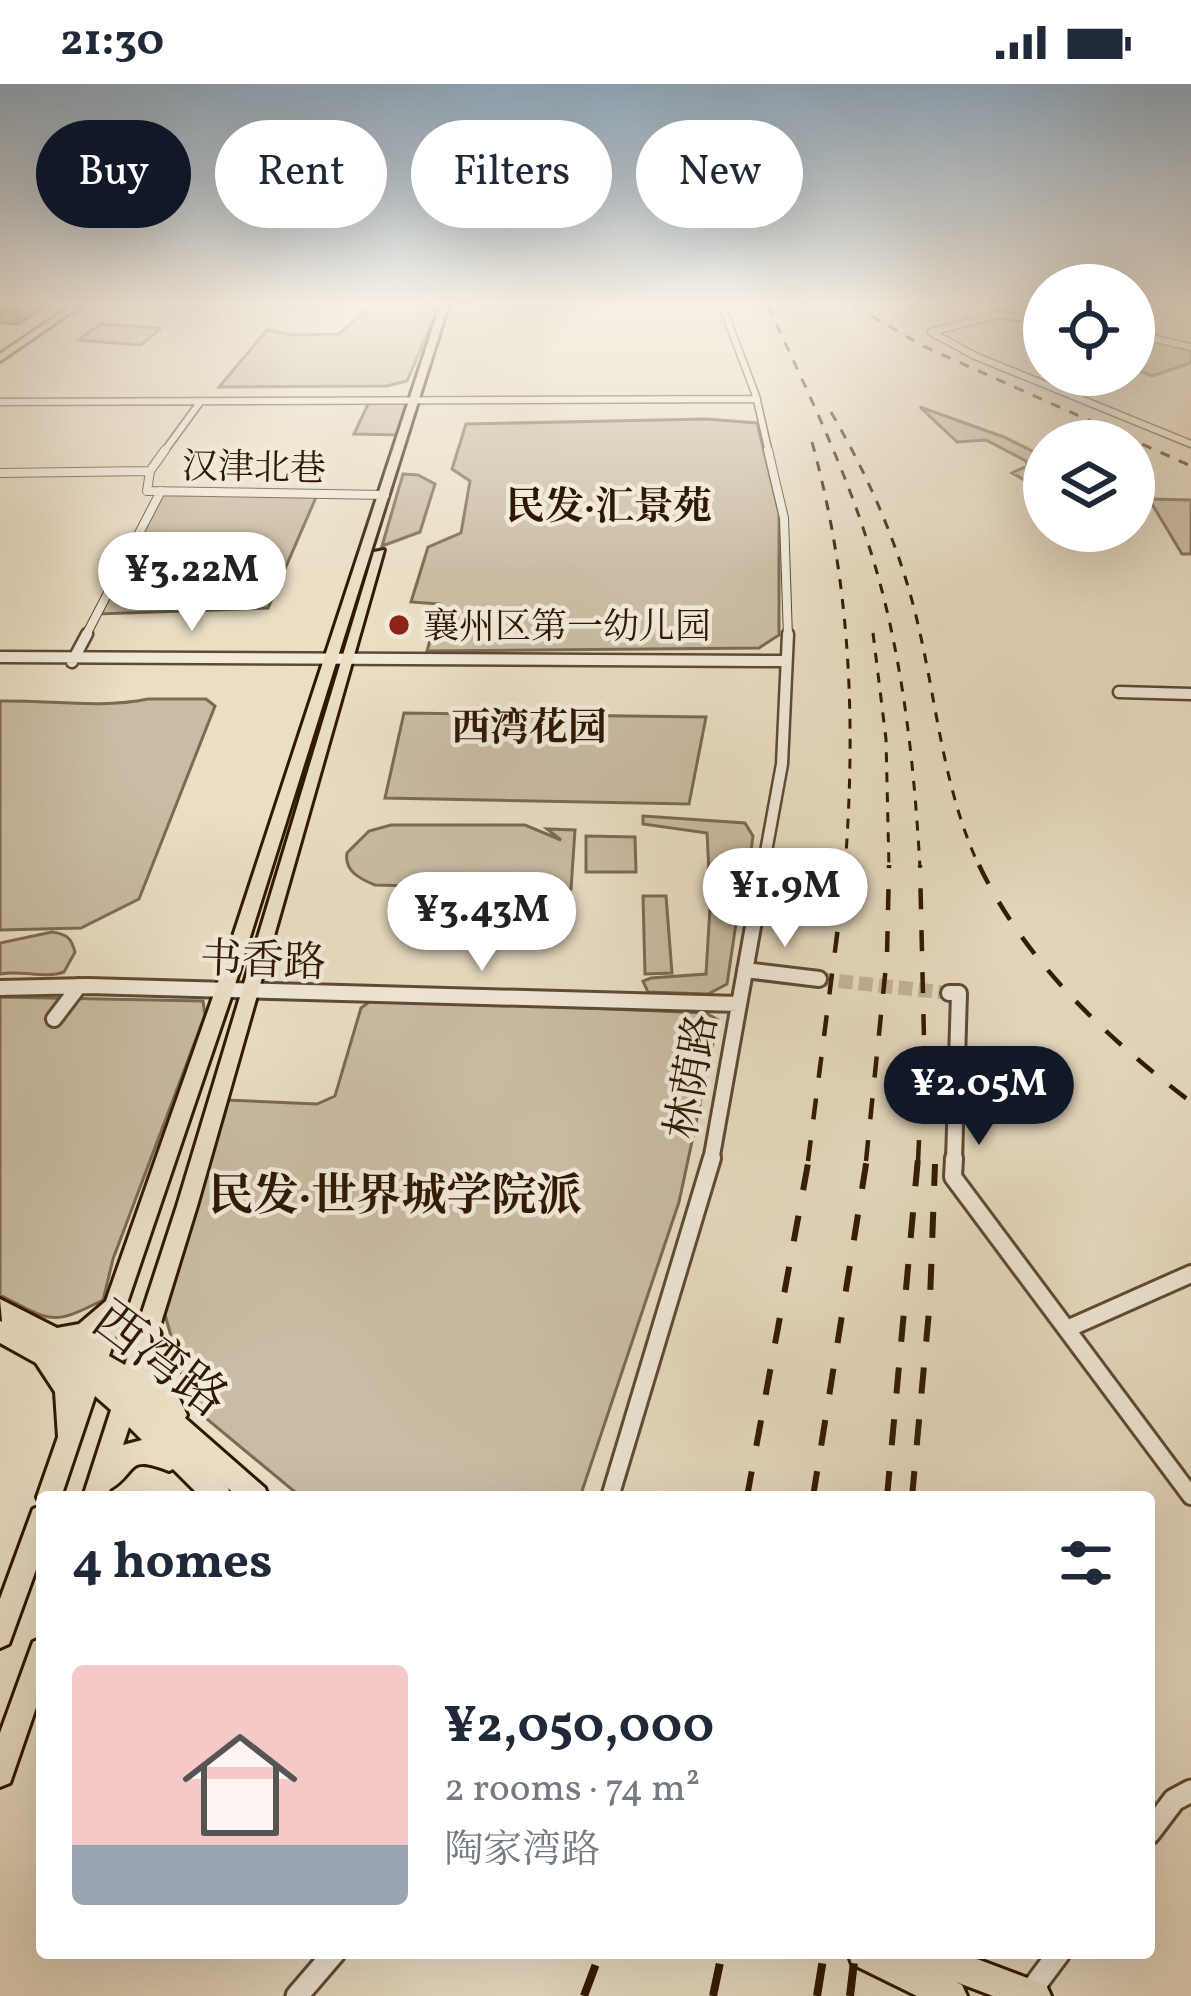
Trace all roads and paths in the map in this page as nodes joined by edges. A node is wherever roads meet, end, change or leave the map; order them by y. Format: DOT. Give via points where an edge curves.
graph roads {
  1 [pos="756,396"];
  2 [pos="1073,396"];
  3 [pos="417,398"];
  4 [pos="448,398"];
  5 [pos="0,399"];
  6 [pos="201,401"];
  7 [pos="1191,444"];
  8 [pos="150,471"];
  9 [pos="0,473"];
  10 [pos="161,491"];
  11 [pos="385,496"];
  12 [pos="72,661"];
  13 [pos="340,661"];
  14 [pos="784,661"];
  15 [pos="0,662"];
  16 [pos="1119,692"];
  17 [pos="1191,694"];
  18 [pos="745,970"];
  19 [pos="819,979"];
  20 [pos="79,986"];
  21 [pos="0,988"];
  22 [pos="224,991"];
  23 [pos="250,992"];
  24 [pos="949,992"];
  25 [pos="739,1004"];
  26 [pos="54,1019"];
  27 [pos="1191,1274"];
  28 [pos="121,1291"];
  29 [pos="0,1309"];
  30 [pos="153,1316"];
  31 [pos="1067,1329"];
  32 [pos="0,1331"];
  33 [pos="49,1346"];
  34 [pos="94,1369"];
  35 [pos="128,1398"];
  36 [pos="187,1435"];
  37 [pos="67,1448"];
  38 [pos="189,1469"];
  39 [pos="52,1491"];
  40 [pos="99,1491"];
  41 [pos="100,1491"];
  42 [pos="213,1491"];
  43 [pos="249,1491"];
  44 [pos="612,1491"];
  45 [pos="1191,1496"];
  46 [pos="36,1535"];
  47 [pos="0,1635"];
  48 [pos="36,1668"];
  49 [pos="0,1773"];
  50 [pos="1191,1791"];
  51 [pos="1155,1825"];
  52 [pos="329,1959"];
  53 [pos="875,1959"];
  54 [pos="936,1959"];
  55 [pos="1055,1959"];
  56 [pos="1030,1995"];
  57 [pos="297,1996"];
  58 [pos="951,1996"];
  1 -- 4 [label="street"];
  1 -- 14 [label="street, 林荫路" via="784,518"];
  2 -- 7 [label="street"];
  3 -- 4 [label="street"];
  3 -- 4 [label="street"];
  3 -- 5 [label="street"];
  3 -- 6 [label="street"];
  3 -- 11 [label="main road"];
  3 -- 13 [label="main road"];
  5 -- 6 [label="street"];
  6 -- 8 [label="street"];
  8 -- 9 [label="street, 汉津北巷"];
  8 -- 10 [label="street, 汉津北巷" via="147,491"];
  10 -- 11 [label="street, 汉津北巷"];
  10 -- 12 [label="street"];
  11 -- 13 [label="main road"];
  12 -- 13 [label="street"];
  12 -- 15 [label="street"];
  13 -- 14 [label="street"];
  13 -- 22 [label="main road"];
  13 -- 23 [label="main road"];
  14 -- 18 [label="street, 林荫路" via="782,764"];
  16 -- 17 [label="street"];
  18 -- 19 [label="street"];
  18 -- 25 [label="street, 林荫路"];
  20 -- 21 [label="street, 书香路"];
  20 -- 22 [label="street, 书香路"];
  20 -- 26 [label="street"];
  22 -- 23 [label="street, 书香路"];
  22 -- 28 [label="main road"];
  23 -- 25 [label="street, 书香路"];
  23 -- 30 [label="main road"];
  24 -- 31 [label="street" via="959,994 953,1177"];
  25 -- 44 [label="street, 林荫路" via="711,1164"];
  27 -- 31 [label="street"];
  28 -- 33 [label="main road" via="96,1326"];
  28 -- 34 [label="main road"];
  29 -- 33 [label="main road, 西湾路"];
  30 -- 35 [label="main road"];
  30 -- 36 [label="main road" via="155,1372"];
  31 -- 45 [label="street"];
  32 -- 33 [label="main road, 西湾路"];
  33 -- 34 [label="main road, 西湾路"];
  33 -- 37 [label="main road" via="66,1389"];
  34 -- 35 [label="main road, 西湾路"];
  34 -- 37 [label="main road"];
  35 -- 36 [label="main road, 西湾路"];
  35 -- 38 [label="main road, 西湾路"];
  35 -- 40 [label="main road"];
  36 -- 43 [label="main road, 西湾路"];
  37 -- 39 [label="main road"];
  38 -- 41 [label="main road" via="144,1449 128,1453"];
  38 -- 42 [label="main road, 西湾路"];
  46 -- 47 [label="main road"];
  48 -- 49 [label="main road"];
  50 -- 51 [label="street"];
  52 -- 57 [label="street"];
  53 -- 58 [label="main road"];
  54 -- 56 [label="main road"];
  55 -- 56 [label="street"];
}
